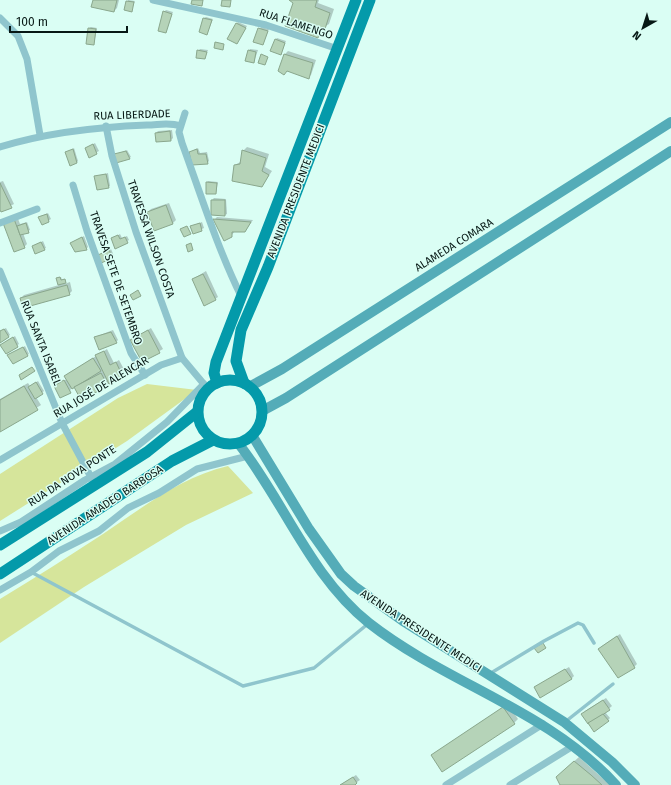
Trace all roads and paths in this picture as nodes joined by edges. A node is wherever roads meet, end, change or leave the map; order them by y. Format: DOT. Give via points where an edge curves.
graph roads {
  1 [pos="153,0"];
  2 [pos="356,0"];
  3 [pos="370,0"];
  4 [pos="0,18"];
  5 [pos="338,50"];
  6 [pos="185,113"];
  7 [pos="671,122"];
  8 [pos="106,126"];
  9 [pos="180,126"];
  10 [pos="40,136"];
  11 [pos="0,147"];
  12 [pos="671,151"];
  13 [pos="73,185"];
  14 [pos="37,209"];
  15 [pos="0,223"];
  16 [pos="0,271"];
  17 [pos="241,296"];
  18 [pos="182,358"];
  19 [pos="145,375"];
  20 [pos="210,385"];
  21 [pos="246,385"];
  22 [pos="262,411"];
  23 [pos="197,412"];
  24 [pos="62,423"];
  25 [pos="252,435"];
  26 [pos="213,440"];
  27 [pos="238,443"];
  28 [pos="248,456"];
  29 [pos="0,460"];
  30 [pos="92,481"];
  31 [pos="0,531"];
  32 [pos="0,545"];
  33 [pos="31,572"];
  34 [pos="0,574"];
  35 [pos="0,590"];
  36 [pos="369,623"];
  37 [pos="594,643"];
  38 [pos="488,675"];
  39 [pos="613,684"];
  40 [pos="564,722"];
  41 [pos="543,724"];
  42 [pos="573,746"];
  43 [pos="446,785"];
  44 [pos="510,785"];
  45 [pos="616,785"];
  46 [pos="634,785"];
  1 -- 5 [label="street, RUA FLAMENGO" via="266,26"];
  2 -- 5 [label="main road, AVENIDA PRESIDENTE MEDICI"];
  3 -- 21 [label="main road, AVENIDA PRESIDENTE MEDICI" via="268,267 241,330 236,361"];
  4 -- 10 [label="street" via="18,36 27,59"];
  5 -- 17 [label="main road, AVENIDA PRESIDENTE MEDICI"];
  6 -- 9 [label="street"];
  7 -- 21 [label="street, ALAMEDA COMARA" via="289,364"];
  8 -- 9 [label="street, RUA LIBERDADE"];
  8 -- 10 [label="street, RUA LIBERDADE"];
  8 -- 18 [label="street, TRAVESSA WILSON COSTA" via="112,156 136,232"];
  9 -- 17 [label="street, RUA LIBERDADE" via="182,143 213,233"];
  10 -- 11 [label="street, RUA LIBERDADE"];
  12 -- 22 [label="street"];
  13 -- 19 [label="street, TRAVESA SETE DE SETEMBRO" via="131,353"];
  14 -- 15 [label="street"];
  16 -- 24 [label="street, RUA SANTA ISABEL"];
  17 -- 20 [label="main road, AVENIDA PRESIDENTE MEDICI"];
  18 -- 19 [label="street, RUA JOSÉ DE ALENCAR" via="161,365"];
  18 -- 20 [label="street"];
  19 -- 24 [label="street, RUA JOSÉ DE ALENCAR"];
  20 -- 21 [label="main road" via="228,380"];
  20 -- 23 [label="main road" via="199,402"];
  20 -- 30 [label="street, RUA DA NOVA PONTE"];
  21 -- 22 [label="main road" via="256,393"];
  22 -- 25 [label="main road" via="257,429"];
  23 -- 26 [label="main road" via="199,423"];
  23 -- 30 [label="main road, AVENIDA AMADEO BARBOSA" via="147,452"];
  24 -- 29 [label="street, RUA JOSÉ DE ALENCAR"];
  24 -- 30 [label="street, RUA SANTA ISABEL"];
  25 -- 27 [label="main road"];
  25 -- 38 [label="street, AVENIDA PRESIDENTE MEDICI" via="309,529 342,574 386,610"];
  26 -- 27 [label="main road" via="221,443"];
  26 -- 34 [label="main road, AVENIDA AMADEO BARBOSA" via="172,461"];
  27 -- 28 [label="street, AVENIDA PRESIDENTE MEDICI"];
  28 -- 33 [label="street" via="197,469 128,508 99,530 59,551"];
  28 -- 36 [label="street, AVENIDA PRESIDENTE MEDICI" via="320,570"];
  30 -- 31 [label="street, RUA DA NOVA PONTE"];
  30 -- 32 [label="main road, AVENIDA AMADEO BARBOSA"];
  33 -- 35 [label="street"];
  33 -- 36 [label="lane" via="243,686 314,668"];
  36 -- 41 [label="street, AVENIDA PRESIDENTE MEDICI" via="442,670"];
  37 -- 38 [label="lane" via="583,625 578,623 544,640"];
  38 -- 40 [label="street, AVENIDA PRESIDENTE MEDICI"];
  39 -- 40 [label="lane"];
  40 -- 46 [label="street, AVENIDA PRESIDENTE MEDICI" via="612,762"];
  41 -- 42 [label="street, AVENIDA PRESIDENTE MEDICI"];
  41 -- 43 [label="street"];
  42 -- 44 [label="street"];
  42 -- 45 [label="street, AVENIDA PRESIDENTE MEDICI"];
}
